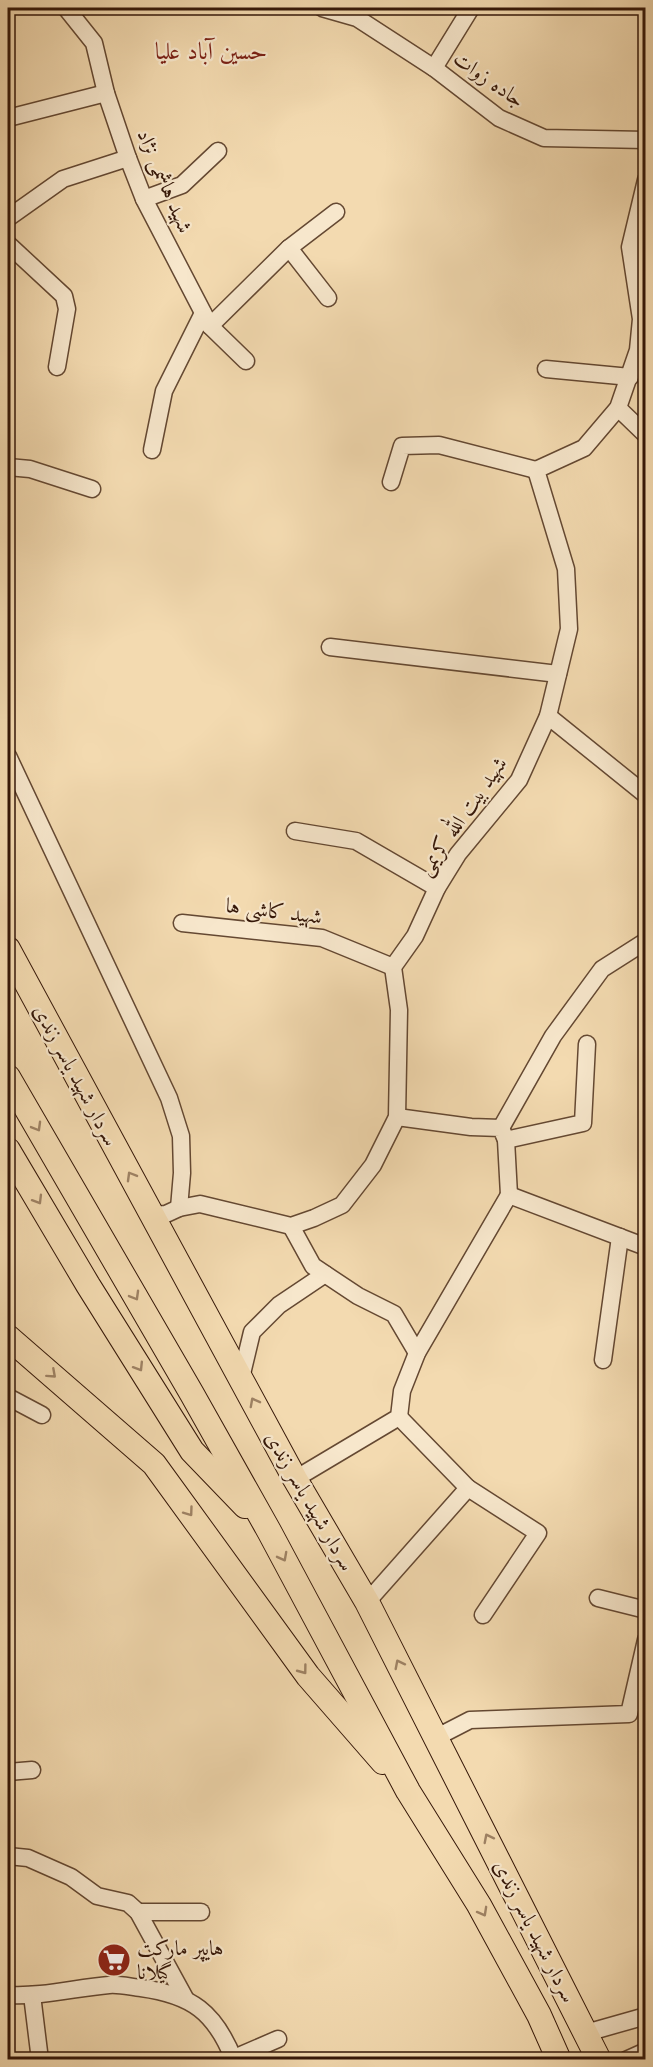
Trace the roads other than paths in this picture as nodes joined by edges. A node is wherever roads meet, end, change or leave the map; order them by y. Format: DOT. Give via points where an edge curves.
graph roads {
  1 [pos="66,8"];
  2 [pos="322,8"];
  3 [pos="471,8"];
  4 [pos="434,68"];
  5 [pos="106,93"];
  6 [pos="8,116"];
  7 [pos="645,140"];
  8 [pos="218,151"];
  9 [pos="128,158"];
  10 [pos="645,180"];
  11 [pos="144,199"];
  12 [pos="336,212"];
  13 [pos="8,218"];
  14 [pos="8,244"];
  15 [pos="289,248"];
  16 [pos="328,298"];
  17 [pos="643,318"];
  18 [pos="206,320"];
  19 [pos="246,361"];
  20 [pos="57,367"];
  21 [pos="546,369"];
  22 [pos="630,376"];
  23 [pos="618,408"];
  24 [pos="645,435"];
  25 [pos="152,450"];
  26 [pos="8,467"];
  27 [pos="536,470"];
  28 [pos="391,482"];
  29 [pos="92,489"];
  30 [pos="330,647"];
  31 [pos="558,674"];
  32 [pos="548,716"];
  33 [pos="8,756"];
  34 [pos="645,795"];
  35 [pos="295,831"];
  36 [pos="437,888"];
  37 [pos="182,923"];
  38 [pos="645,941"];
  39 [pos="8,949"];
  40 [pos="393,966"];
  41 [pos="587,1044"];
  42 [pos="8,1077"];
  43 [pos="397,1117"];
  44 [pos="503,1134"];
  45 [pos="8,1150"];
  46 [pos="509,1195"];
  47 [pos="179,1208"];
  48 [pos="153,1215"];
  49 [pos="291,1226"];
  50 [pos="620,1237"];
  51 [pos="645,1247"];
  52 [pos="325,1274"];
  53 [pos="8,1337"];
  54 [pos="417,1353"];
  55 [pos="603,1360"];
  56 [pos="241,1378"];
  57 [pos="8,1397"];
  58 [pos="42,1415"];
  59 [pos="399,1417"];
  60 [pos="295,1479"];
  61 [pos="468,1488"];
  62 [pos="269,1531"];
  63 [pos="598,1598"];
  64 [pos="367,1602"];
  65 [pos="645,1610"];
  66 [pos="483,1615"];
  67 [pos="645,1640"];
  68 [pos="437,1737"];
  69 [pos="32,1770"];
  70 [pos="8,1772"];
  71 [pos="408,1791"];
  72 [pos="8,1856"];
  73 [pos="138,1912"];
  74 [pos="201,1912"];
  75 [pos="8,1995"];
  76 [pos="32,1995"];
  77 [pos="185,1998"];
  78 [pos="539,2015"];
  79 [pos="645,2016"];
  80 [pos="586,2033"];
  81 [pos="279,2039"];
  82 [pos="645,2051"];
  83 [pos="234,2059"];
  84 [pos="40,2060"];
  85 [pos="543,2060"];
  86 [pos="559,2060"];
  87 [pos="599,2060"];
  88 [pos="626,2060"];
  1 -- 5 [label="street, شهید هاشمی نژاد" via="94,43"];
  2 -- 4 [label="street, جاده زوات" via="357,18"];
  3 -- 4 [label="street"];
  4 -- 7 [label="street, جاده زوات" via="499,118 544,138"];
  5 -- 6 [label="street"];
  5 -- 9 [label="street, شهید هاشمی نژاد"];
  8 -- 11 [label="street" via="182,185"];
  9 -- 11 [label="street, شهید هاشمی نژاد"];
  9 -- 13 [label="street" via="63,180"];
  10 -- 17 [label="street" via="630,247"];
  11 -- 18 [label="street, شهید هاشمی نژاد"];
  12 -- 15 [label="street"];
  14 -- 20 [label="street" via="64,296"];
  15 -- 16 [label="street"];
  15 -- 18 [label="street"];
  17 -- 22 [label="street"];
  18 -- 19 [label="street, شهید هاشمی نژاد"];
  18 -- 25 [label="street" via="164,391"];
  21 -- 22 [label="street"];
  22 -- 23 [label="street"];
  23 -- 24 [label="street"];
  23 -- 27 [label="street" via="584,448"];
  26 -- 29 [label="street" via="30,469"];
  27 -- 28 [label="street" via="439,445 402,446"];
  27 -- 31 [label="street, شهید بیت الله کریمی" via="566,569 569,629"];
  30 -- 31 [label="street"];
  31 -- 32 [label="street, شهید بیت الله کریمی"];
  32 -- 34 [label="street"];
  32 -- 36 [label="street, شهید بیت الله کریمی" via="519,780 458,854"];
  33 -- 47 [label="street" via="169,1098 181,1136"];
  35 -- 36 [label="street" via="356,841"];
  36 -- 40 [label="street, شهید بیت الله کریمی" via="415,936"];
  37 -- 40 [label="street, شهید کاشی ها" via="322,938"];
  38 -- 44 [label="street" via="602,969 553,1036"];
  48 -- 39 [label="highway, سردار شهید یاسر زندی, one-way"];
  40 -- 43 [label="street" via="399,1010"];
  41 -- 44 [label="street" via="583,1123"];
  42 -- 62 [label="highway, سردار شهید یاسر زندی, one-way"];
  43 -- 44 [label="street"];
  43 -- 49 [label="street" via="373,1165 342,1204"];
  44 -- 46 [label="street"];
  45 -- 62 [label="highway, one-way" via="192,1451"];
  46 -- 50 [label="street"];
  46 -- 54 [label="street"];
  47 -- 48 [label="street"];
  47 -- 49 [label="street" via="200,1204"];
  48 -- 56 [label="highway, سردار شهید یاسر زندی"];
  49 -- 52 [label="street" via="313,1266"];
  50 -- 51 [label="street"];
  50 -- 55 [label="street"];
  52 -- 54 [label="street" via="393,1314"];
  52 -- 56 [label="street" via="279,1305 252,1332"];
  53 -- 71 [label="highway, one-way" via="154,1464 308,1676"];
  54 -- 59 [label="street" via="402,1391"];
  60 -- 56 [label="highway, سردار شهید یاسر زندی, one-way"];
  57 -- 58 [label="street"];
  59 -- 60 [label="street"];
  59 -- 61 [label="street"];
  60 -- 64 [label="highway, سردار شهید یاسر زندی"];
  61 -- 64 [label="street"];
  61 -- 66 [label="street" via="538,1533"];
  62 -- 71 [label="highway, سردار شهید یاسر زندی, one-way"];
  63 -- 65 [label="street"];
  68 -- 64 [label="highway, سردار شهید یاسر زندی, one-way"];
  67 -- 68 [label="street" via="629,1714 470,1720"];
  80 -- 68 [label="highway, سردار شهید یاسر زندی, one-way"];
  69 -- 70 [label="street"];
  71 -- 78 [label="highway, سردار شهید یاسر زندی, one-way" via="479,1905"];
  72 -- 73 [label="street" via="28,1858 71,1877 97,1896 128,1903"];
  73 -- 74 [label="street"];
  73 -- 77 [label="street"];
  75 -- 76 [label="street"];
  76 -- 77 [label="street" via="112,1985"];
  76 -- 84 [label="street"];
  77 -- 83 [label="street" via="211,2017"];
  78 -- 85 [label="highway"];
  78 -- 86 [label="highway, سردار شهید یاسر زندی"];
  79 -- 80 [label="street"];
  80 -- 87 [label="highway, سردار شهید یاسر زندی"];
  81 -- 83 [label="street"];
  82 -- 88 [label="street"];
}
